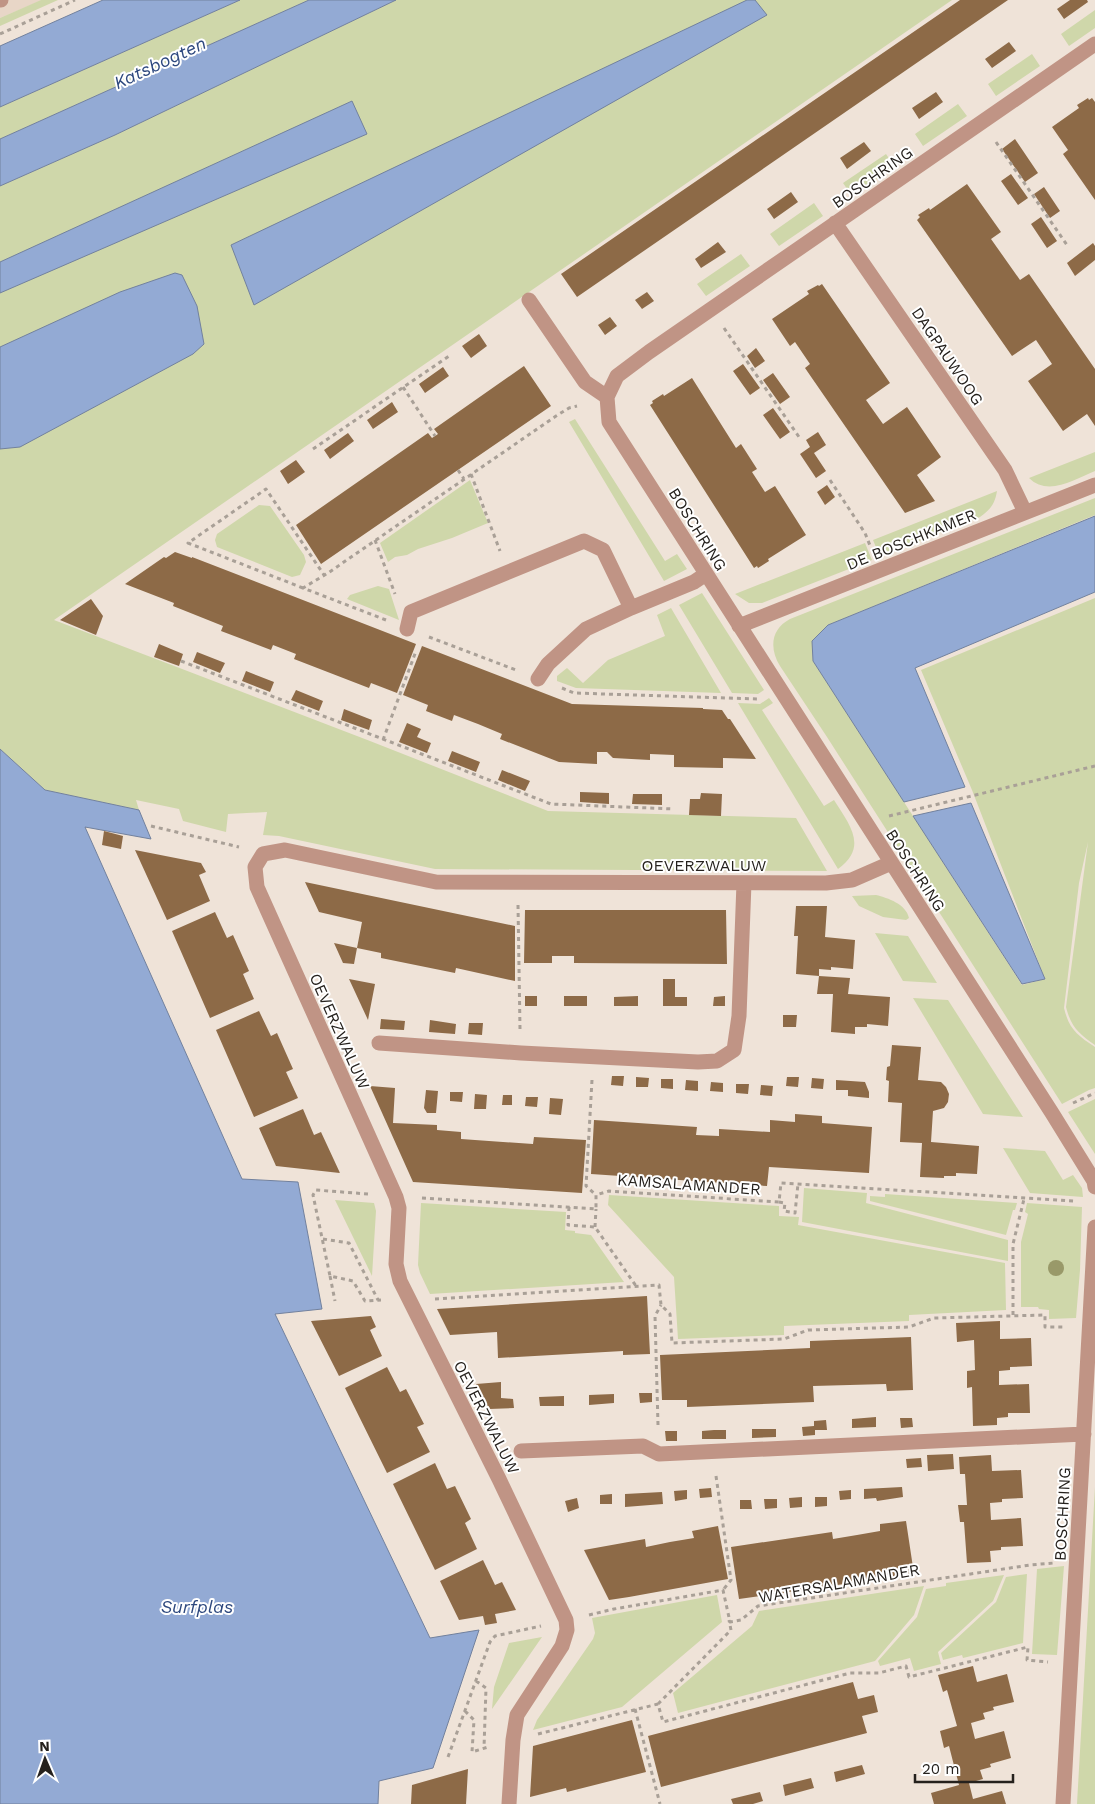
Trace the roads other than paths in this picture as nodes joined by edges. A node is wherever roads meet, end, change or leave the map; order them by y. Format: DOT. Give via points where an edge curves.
graph roads {
  1 [pos="1095,44"];
  2 [pos="835,224"];
  3 [pos="529,300"];
  4 [pos="606,397"];
  5 [pos="1095,485"];
  6 [pos="1025,512"];
  7 [pos="706,574"];
  8 [pos="631,608"];
  9 [pos="739,626"];
  10 [pos="407,629"];
  11 [pos="538,679"];
  12 [pos="891,863"];
  13 [pos="744,883"];
  14 [pos="378,1044"];
  15 [pos="1095,1187"];
  16 [pos="1095,1227"];
  17 [pos="1084,1434"];
  18 [pos="521,1451"];
  19 [pos="509,1804"];
  20 [pos="1063,1804"];
  1 -- 2 [label="street, BOSCHRING"];
  2 -- 4 [label="street, BOSCHRING" via="617,376"];
  2 -- 6 [label="street, DAGPAUWOOG" via="1005,470"];
  3 -- 4 [label="street" via="585,382"];
  4 -- 7 [label="street, BOSCHRING" via="610,422"];
  5 -- 6 [label="street, DE BOSCHKAMER"];
  6 -- 9 [label="street, DE BOSCHKAMER"];
  7 -- 8 [label="street"];
  7 -- 9 [label="street, BOSCHRING"];
  8 -- 10 [label="street" via="603,550 584,541 412,612"];
  8 -- 11 [label="street" via="586,629 548,664"];
  9 -- 12 [label="street, BOSCHRING"];
  12 -- 13 [label="street, OEVERZWALUW" via="852,880"];
  12 -- 15 [label="street, BOSCHRING" via="1086,1166"];
  13 -- 14 [label="street" via="739,1016 734,1050 717,1060 698,1062"];
  13 -- 19 [label="street, OEVERZWALUW" via="436,882 286,850 264,854 255,867 257,887 396,1196 399,1208 396,1264 400,1281 566,1620 567,1630 562,1646 517,1714"];
  16 -- 17 [label="street, BOSCHRING"];
  17 -- 18 [label="street" via="659,1454 643,1446"];
  17 -- 20 [label="street, BOSCHRING"];
}
